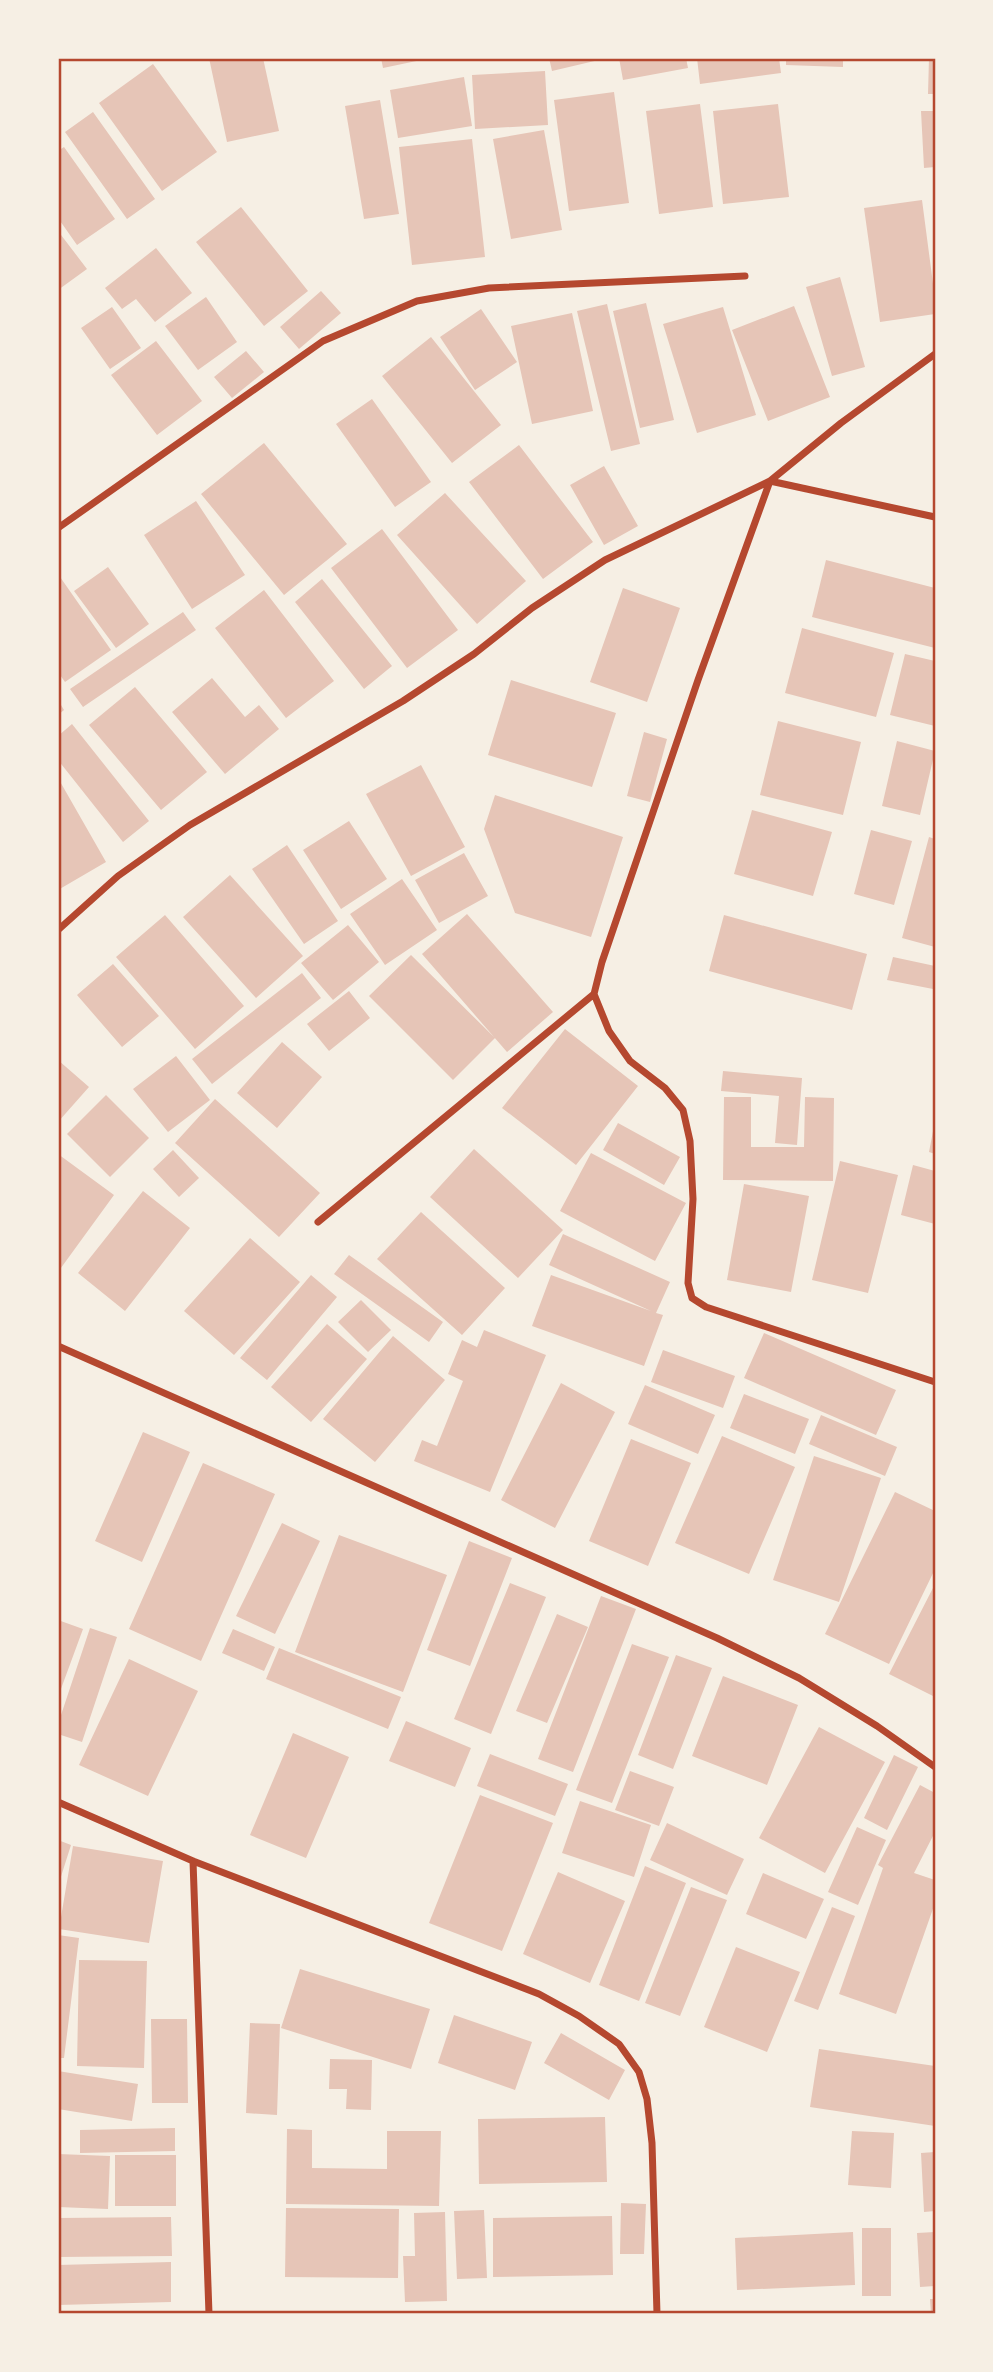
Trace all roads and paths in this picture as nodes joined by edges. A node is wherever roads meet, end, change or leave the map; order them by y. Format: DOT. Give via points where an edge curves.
graph roads {
  1 [pos="745,276"];
  2 [pos="935,354"];
  3 [pos="770,481"];
  4 [pos="935,517"];
  5 [pos="58,528"];
  6 [pos="58,930"];
  7 [pos="594,993"];
  8 [pos="318,1222"];
  9 [pos="58,1346"];
  10 [pos="935,1382"];
  11 [pos="935,1767"];
  12 [pos="58,1802"];
  13 [pos="193,1861"];
  14 [pos="209,2314"];
  15 [pos="657,2314"];
  1 -- 5 [label="street" via="489,288 417,301 323,341"];
  2 -- 3 [label="street"];
  3 -- 4 [label="street"];
  3 -- 6 [label="street" via="605,560 403,701 190,825 118,876"];
  3 -- 7 [label="street"];
  7 -- 8 [label="street"];
  7 -- 10 [label="street" via="609,1031 630,1061 665,1088 683,1110 690,1140 693,1199 688,1283 692,1298 706,1307"];
  9 -- 11 [label="street" via="717,1638 799,1678"];
  12 -- 13 [label="street"];
  13 -- 14 [label="street"];
  13 -- 15 [label="street" via="539,1994 619,2044 639,2071 647,2099"];
}
